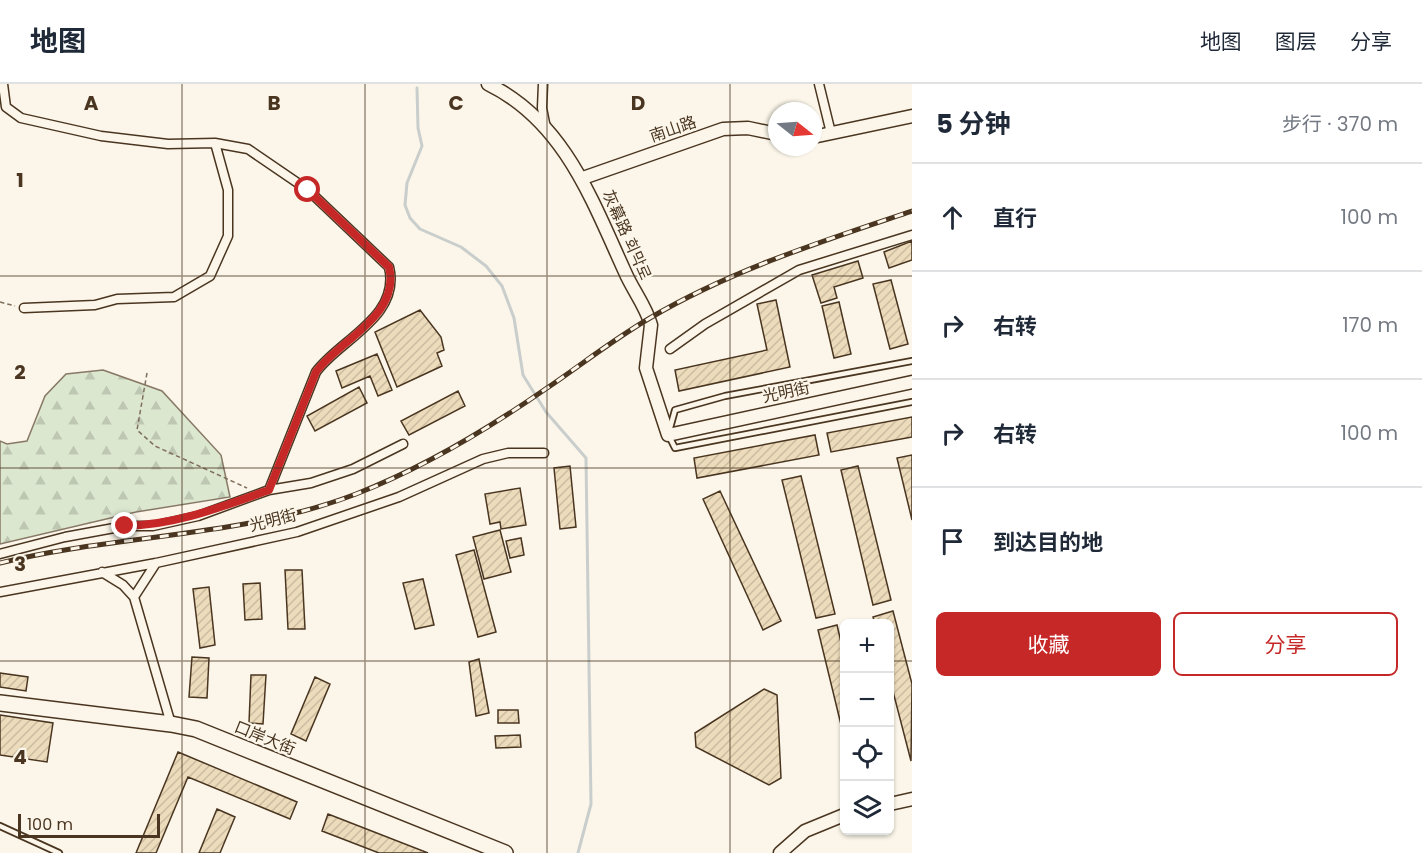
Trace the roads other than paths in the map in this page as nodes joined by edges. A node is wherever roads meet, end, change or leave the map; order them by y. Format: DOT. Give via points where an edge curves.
graph roads {
  1 [pos="3,84"];
  2 [pos="488,84"];
  3 [pos="548,84"];
  4 [pos="819,84"];
  5 [pos="543,89"];
  6 [pos="912,116"];
  7 [pos="546,128"];
  8 [pos="768,132"];
  9 [pos="831,133"];
  10 [pos="822,135"];
  11 [pos="215,143"];
  12 [pos="583,178"];
  13 [pos="912,235"];
  14 [pos="24,308"];
  15 [pos="670,349"];
  16 [pos="912,361"];
  17 [pos="912,382"];
  18 [pos="912,402"];
  19 [pos="668,435"];
  20 [pos="403,444"];
  21 [pos="544,453"];
  22 [pos="269,490"];
  23 [pos="0,554"];
  24 [pos="156,563"];
  25 [pos="102,572"];
  26 [pos="0,592"];
  27 [pos="134,597"];
  28 [pos="0,703"];
  29 [pos="171,724"];
  30 [pos="912,799"];
  31 [pos="894,803"];
  32 [pos="840,817"];
  33 [pos="0,826"];
  34 [pos="59,853"];
  35 [pos="504,853"];
  36 [pos="780,853"];
  1 -- 11 [label="street" via="6,106 21,118 112,137 168,144"];
  2 -- 7 [label="main road, 灰幕路 회막로" via="503,91"];
  3 -- 5 [label="street"];
  4 -- 9 [label="street"];
  5 -- 7 [label="street"];
  6 -- 9 [label="main road"];
  7 -- 12 [label="main road, 灰幕路 회막로"];
  8 -- 12 [label="main road, 南山路" via="723,129"];
  9 -- 10 [label="main road"];
  11 -- 14 [label="street" via="228,190 228,236 210,276 174,297"];
  11 -- 22 [label="street" via="248,149 308,190 389,267 392,280 390,293 368,324 316,372"];
  12 -- 19 [label="main road, 灰幕路 회막로" via="649,318 646,368"];
  13 -- 15 [label="street" via="799,270 705,324"];
  16 -- 19 [label="lane" via="735,394 675,410"];
  17 -- 19 [label="main road, 光明街"];
  18 -- 19 [label="lane" via="675,448"];
  20 -- 22 [label="street" via="353,469 311,483"];
  21 -- 24 [label="street, 光明街" via="508,453 483,459 399,497 297,532"];
  22 -- 23 [label="street" via="198,516 65,537"];
  24 -- 25 [label="street, 光明街"];
  24 -- 27 [label="street"];
  25 -- 26 [label="street, 光明街"];
  25 -- 27 [label="street"];
  27 -- 29 [label="street"];
  28 -- 29 [label="highway, 口岸大街"];
  29 -- 35 [label="highway, 口岸大街" via="196,729"];
  30 -- 31 [label="main road"];
  32 -- 36 [label="main road" via="805,831"];
  33 -- 34 [label="lane"];
}
